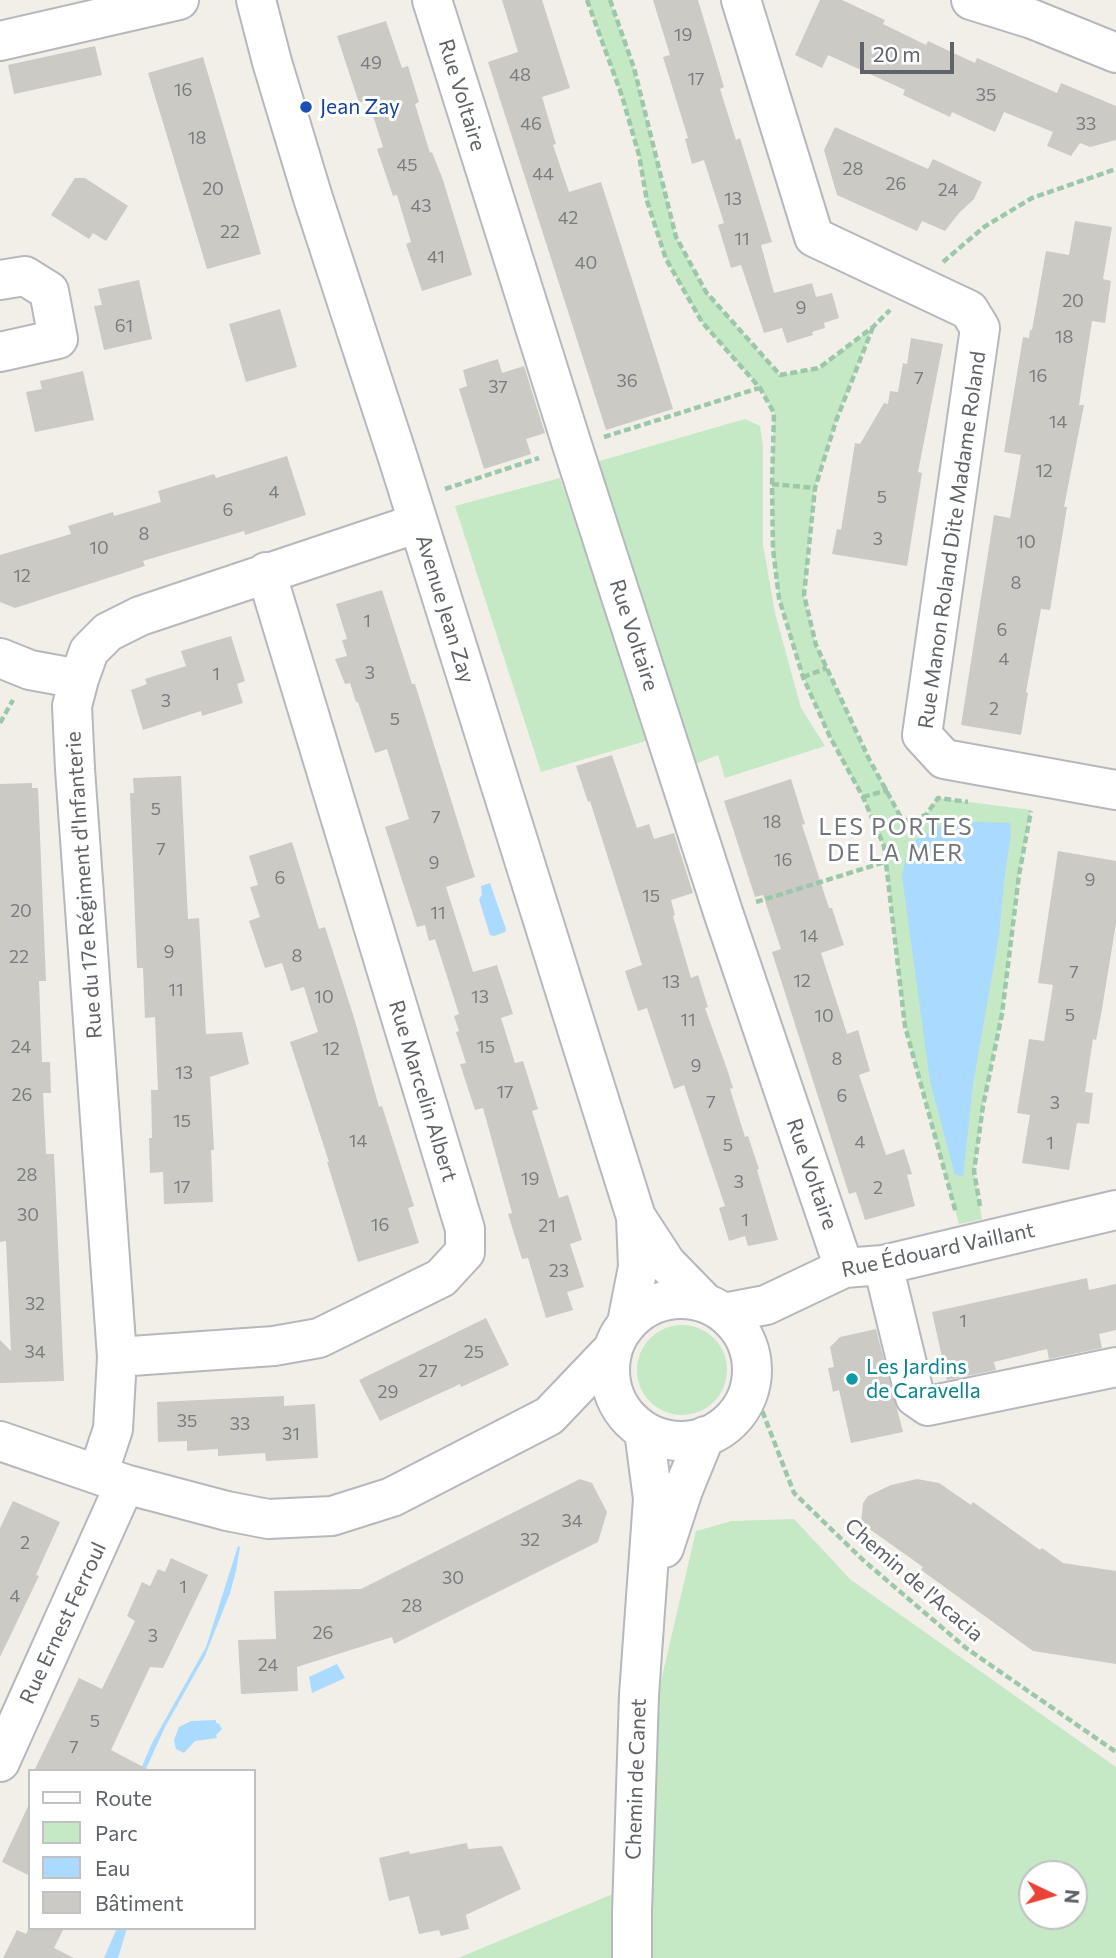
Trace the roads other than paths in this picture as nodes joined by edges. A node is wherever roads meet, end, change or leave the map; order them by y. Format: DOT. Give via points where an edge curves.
graph roads {
  1 [pos="178,0"];
  2 [pos="256,0"];
  3 [pos="432,0"];
  4 [pos="741,0"];
  5 [pos="971,0"];
  6 [pos="0,41"];
  7 [pos="1116,53"];
  8 [pos="0,280"];
  9 [pos="1,347"];
  10 [pos="418,523"];
  11 [pos="266,572"];
  12 [pos="0,658"];
  13 [pos="79,679"];
  14 [pos="1116,790"];
  15 [pos="1116,1210"];
  16 [pos="636,1217"];
  17 [pos="883,1265"];
  18 [pos="844,1268"];
  19 [pos="766,1305"];
  20 [pos="714,1308"];
  21 [pos="620,1336"];
  22 [pos="748,1344"];
  23 [pos="117,1357"];
  24 [pos="1116,1367"];
  25 [pos="549,1416"];
  26 [pos="637,1425"];
  27 [pos="705,1437"];
  28 [pos="0,1441"];
  29 [pos="112,1479"];
  30 [pos="647,1600"];
  31 [pos="0,1762"];
  32 [pos="632,1958"];
  1 -- 6 [label="street"];
  2 -- 10 [label="street, Avenue Jean Zay" via="313,198"];
  3 -- 18 [label="street, Rue Voltaire" via="572,448"];
  4 -- 14 [label="street, Rue Manon Roland Dite Madame Roland" via="814,237 969,310 980,328 922,735 944,759"];
  5 -- 7 [label="street"];
  8 -- 9 [label="street" via="25,276 49,291 58,339"];
  10 -- 11 [label="street, Rue du 17e Régiment d'Infanterie"];
  10 -- 16 [label="street, Avenue Jean Zay"];
  11 -- 13 [label="street, Rue du 17e Régiment d'Infanterie" via="140,616 108,632 89,651"];
  11 -- 23 [label="street, Rue Marcelin Albert" via="465,1229 465,1252 441,1278 319,1338 274,1346"];
  12 -- 13 [label="street" via="30,670"];
  13 -- 23 [label="street, Rue du 17e Régiment d'Infanterie" via="72,706 75,769"];
  15 -- 17 [label="street, Rue Édouard Vaillant"];
  16 -- 20 [label="street, Avenue Jean Zay" via="666,1263"];
  16 -- 21 [label="street, Avenue Jean Zay" via="638,1267"];
  17 -- 18 [label="street, Rue Édouard Vaillant"];
  17 -- 24 [label="street" via="915,1397 928,1406"];
  18 -- 19 [label="street, Rue Édouard Vaillant"];
  19 -- 20 [label="street, Rue Édouard Vaillant"];
  19 -- 22 [label="street"];
  20 -- 21 [label="street" via="684,1298 663,1300 643,1309"];
  20 -- 22 [label="street" via="738,1327"];
  21 -- 25 [label="street"];
  21 -- 26 [label="street" via="610,1374 615,1398"];
  22 -- 27 [label="street" via="751,1382 743,1405 727,1424"];
  23 -- 29 [label="street, Rue du 17e Régiment d'Infanterie"];
  25 -- 26 [label="street" via="600,1414"];
  25 -- 29 [label="street" via="392,1497 332,1516 268,1519"];
  26 -- 27 [label="street" via="663,1439"];
  26 -- 30 [label="street, Chemin de Canet" via="653,1499"];
  27 -- 30 [label="street, Chemin de Canet"];
  28 -- 29 [label="street"];
  29 -- 31 [label="street, Rue Ernest Ferroul"];
  30 -- 32 [label="street, Chemin de Canet" via="639,1695"];
}
